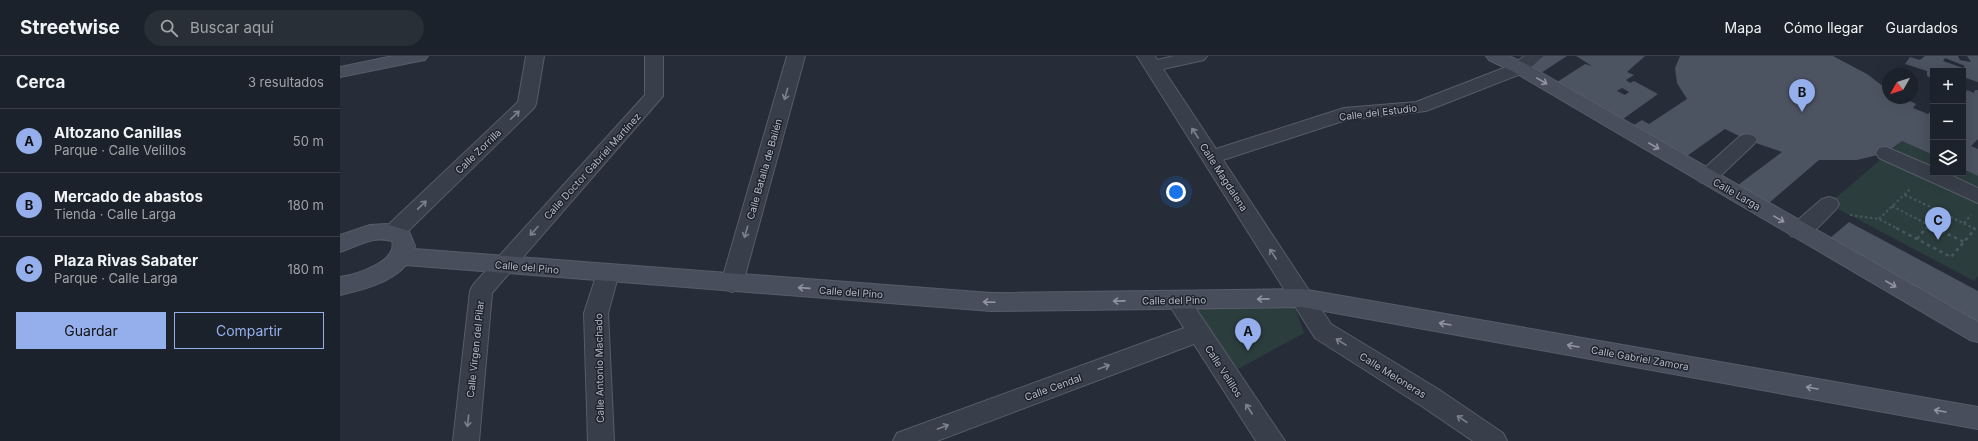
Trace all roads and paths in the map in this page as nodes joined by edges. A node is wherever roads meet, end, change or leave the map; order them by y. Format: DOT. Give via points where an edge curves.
graph roads {
  1 [pos="419,56"];
  2 [pos="535,56"];
  3 [pos="654,56"];
  4 [pos="796,56"];
  5 [pos="1198,56"];
  6 [pos="1495,56"];
  7 [pos="1149,61"];
  8 [pos="1528,62"];
  9 [pos="340,72"];
  10 [pos="1747,140"];
  11 [pos="1886,153"];
  12 [pos="1211,157"];
  13 [pos="1707,177"];
  14 [pos="1978,196"];
  15 [pos="1829,204"];
  16 [pos="1892,206"];
  17 [pos="1937,210"];
  18 [pos="1925,223"];
  19 [pos="1929,225"];
  20 [pos="1799,231"];
  21 [pos="394,232"];
  22 [pos="1917,239"];
  23 [pos="342,241"];
  24 [pos="1964,242"];
  25 [pos="400,256"];
  26 [pos="504,265"];
  27 [pos="608,273"];
  28 [pos="732,282"];
  29 [pos="340,286"];
  30 [pos="1302,298"];
  31 [pos="1178,300"];
  32 [pos="1199,332"];
  33 [pos="1978,333"];
  34 [pos="1978,418"];
  35 [pos="466,441"];
  36 [pos="601,441"];
  37 [pos="906,441"];
  38 [pos="1272,441"];
  39 [pos="1494,441"];
  1 -- 9 [label="street"];
  21 -- 2 [label="street, Calle Zorrilla, one-way" via="527,104"];
  3 -- 26 [label="street, Calle Doctor Gabriel Martínez, one-way" via="654,96"];
  4 -- 28 [label="street, Calle Batalla de Bailén, one-way"];
  5 -- 7 [label="street"];
  6 -- 8 [label="street, Calle Larga"];
  12 -- 7 [label="street, Calle Magdalena, one-way"];
  8 -- 12 [label="street, Calle del Estudio" via="1419,107 1344,114"];
  8 -- 13 [label="street, Calle Larga, one-way"];
  10 -- 13 [label="street"];
  11 -- 14 [label="street"];
  30 -- 12 [label="street, Calle Magdalena, one-way"];
  13 -- 20 [label="street, Calle Larga, one-way"];
  15 -- 20 [label="street"];
  16 -- 17 [label="path" via="1906,194"];
  16 -- 18 [label="path"];
  16 -- 22 [label="path" via="1879,219"];
  17 -- 18 [label="path"];
  17 -- 24 [label="path" via="1975,229"];
  18 -- 19 [label="path"];
  19 -- 22 [label="path"];
  19 -- 24 [label="path"];
  20 -- 33 [label="street, Calle Larga, one-way"];
  21 -- 23 [label="street" via="372,232"];
  21 -- 25 [label="street" via="404,241"];
  22 -- 24 [label="path" via="1952,257"];
  25 -- 26 [label="street, Calle del Pino"];
  25 -- 29 [label="street" via="380,273 365,280"];
  26 -- 27 [label="street, Calle del Pino"];
  26 -- 35 [label="street, Calle Virgen del Pilar, one-way" via="481,290"];
  27 -- 28 [label="street, Calle del Pino"];
  27 -- 36 [label="street, Calle Antonio Machado" via="596,313"];
  31 -- 28 [label="street, Calle del Pino, one-way" via="991,302"];
  30 -- 31 [label="street, Calle del Pino, one-way"];
  34 -- 30 [label="street, Calle Gabriel Zamora, one-way"];
  39 -- 30 [label="street, Calle Meloneras, one-way" via="1323,331"];
  31 -- 32 [label="street, Calle Velillos"];
  37 -- 32 [label="street, Calle Cendal, one-way"];
  38 -- 32 [label="street, Calle Velillos, one-way"];
}
